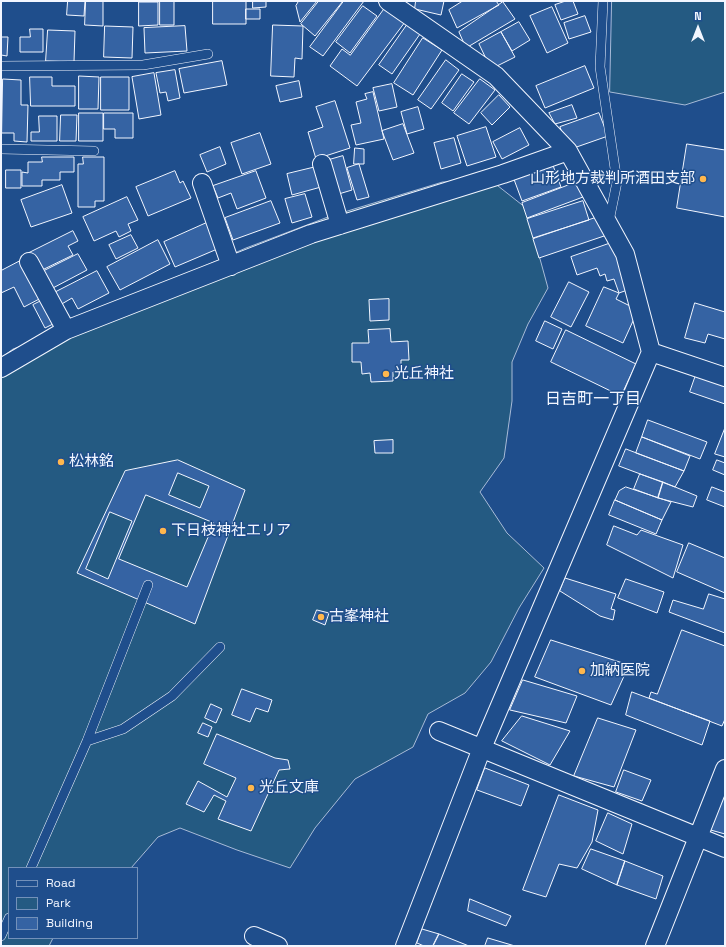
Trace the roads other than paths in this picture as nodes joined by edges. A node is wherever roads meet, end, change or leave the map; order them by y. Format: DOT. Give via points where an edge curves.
graph roads {
  1 [pos="388,1"];
  2 [pos="603,1"];
  3 [pos="208,54"];
  4 [pos="1,66"];
  5 [pos="1,149"];
  6 [pos="94,151"];
  7 [pos="568,151"];
  8 [pos="322,164"];
  9 [pos="202,182"];
  10 [pos="608,223"];
  11 [pos="340,225"];
  12 [pos="29,262"];
  13 [pos="231,266"];
  14 [pos="66,330"];
  15 [pos="651,352"];
  16 [pos="1,368"];
  17 [pos="725,377"];
  18 [pos="148,585"];
  19 [pos="220,647"];
  20 [pos="439,731"];
  21 [pos="87,741"];
  22 [pos="482,748"];
  23 [pos="725,769"];
  24 [pos="699,837"];
  25 [pos="725,848"];
  26 [pos="31,867"];
  27 [pos="8,920"];
  28 [pos="1,936"];
  29 [pos="254,936"];
  30 [pos="278,946"];
  31 [pos="405,946"];
  32 [pos="655,946"];
  1 -- 7 [label="street" via="496,76"];
  2 -- 10 [label="lane" via="600,66 618,182"];
  3 -- 4 [label="lane" via="144,65"];
  5 -- 6 [label="lane"];
  7 -- 10 [label="street"];
  7 -- 11 [label="street"];
  8 -- 11 [label="street"];
  9 -- 13 [label="street"];
  10 -- 15 [label="street" via="625,254"];
  11 -- 13 [label="street"];
  12 -- 14 [label="street"];
  13 -- 14 [label="street"];
  14 -- 16 [label="street"];
  15 -- 17 [label="street"];
  15 -- 22 [label="street"];
  18 -- 21 [label="lane"];
  19 -- 21 [label="lane" via="172,696 123,729"];
  20 -- 22 [label="street"];
  21 -- 26 [label="lane"];
  22 -- 24 [label="street"];
  22 -- 31 [label="street"];
  23 -- 24 [label="street"];
  24 -- 25 [label="street"];
  24 -- 32 [label="street"];
  27 -- 28 [label="lane"];
  29 -- 30 [label="street"];
}
